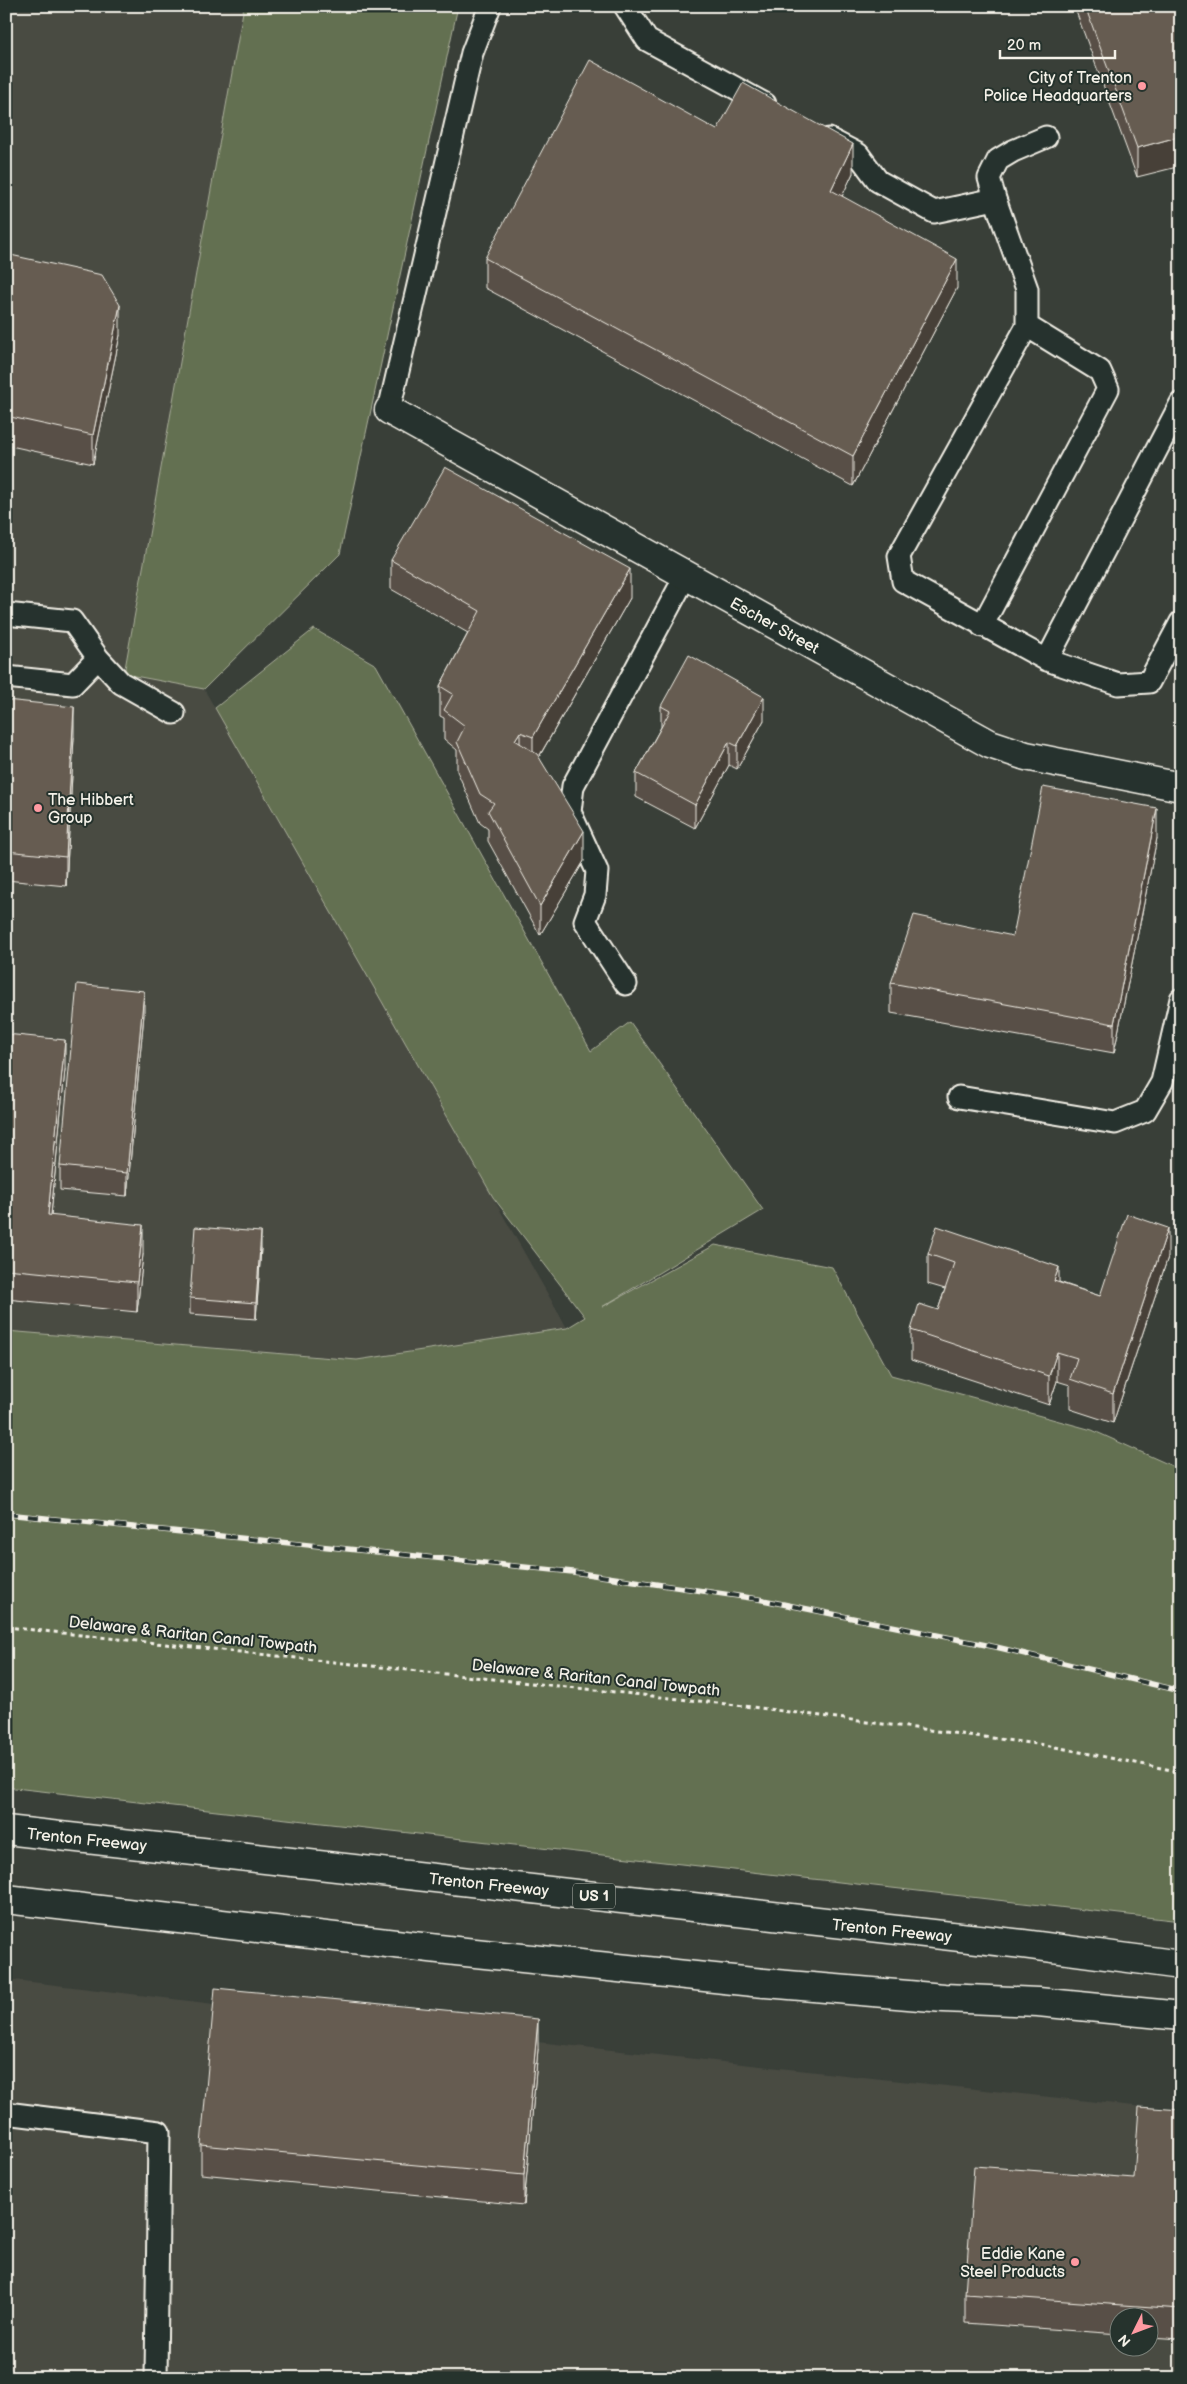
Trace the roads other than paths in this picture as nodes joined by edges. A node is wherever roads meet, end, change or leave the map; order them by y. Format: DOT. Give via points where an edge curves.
graph roads {
  1 [pos="490,6"];
  2 [pos="625,6"];
  3 [pos="782,113"];
  4 [pos="816,131"];
  5 [pos="1046,137"];
  6 [pos="994,199"];
  7 [pos="1027,326"];
  8 [pos="1181,403"];
  9 [pos="389,410"];
  10 [pos="686,575"];
  11 [pos="6,614"];
  12 [pos="1181,622"];
  13 [pos="982,626"];
  14 [pos="98,658"];
  15 [pos="1047,660"];
  16 [pos="6,677"];
  17 [pos="174,712"];
  18 [pos="1181,787"];
  19 [pos="626,984"];
  20 [pos="1181,999"];
  21 [pos="960,1097"];
  22 [pos="6,1830"];
  23 [pos="6,1899"];
  24 [pos="1181,1964"];
  25 [pos="1181,2016"];
  26 [pos="6,2113"];
  27 [pos="156,2378"];
  1 -- 9 [label="lane" via="472,53"];
  2 -- 3 [label="lane" via="646,40"];
  4 -- 6 [label="lane" via="858,154 878,181 934,212"];
  5 -- 6 [label="lane" via="998,160 989,178"];
  6 -- 7 [label="lane" via="1027,288"];
  7 -- 13 [label="lane" via="1100,371 1108,389"];
  7 -- 13 [label="lane" via="900,556 903,581"];
  8 -- 15 [label="lane"];
  9 -- 10 [label="main road, Escher Street"];
  10 -- 18 [label="main road, Escher Street" via="990,744 1026,756"];
  10 -- 19 [label="lane" via="573,786 570,812 597,871 595,895 586,921"];
  11 -- 14 [label="lane" via="72,621"];
  12 -- 15 [label="lane" via="1149,682 1118,684"];
  13 -- 15 [label="lane"];
  14 -- 16 [label="lane" via="73,684"];
  14 -- 17 [label="lane" via="121,683"];
  20 -- 21 [label="lane" via="1162,1082 1145,1111 1115,1123"];
  22 -- 24 [label="main road, Trenton Freeway / US 1"];
  23 -- 25 [label="main road" via="754,1982 944,1998 1038,2002"];
  26 -- 27 [label="lane" via="159,2132"];
}
